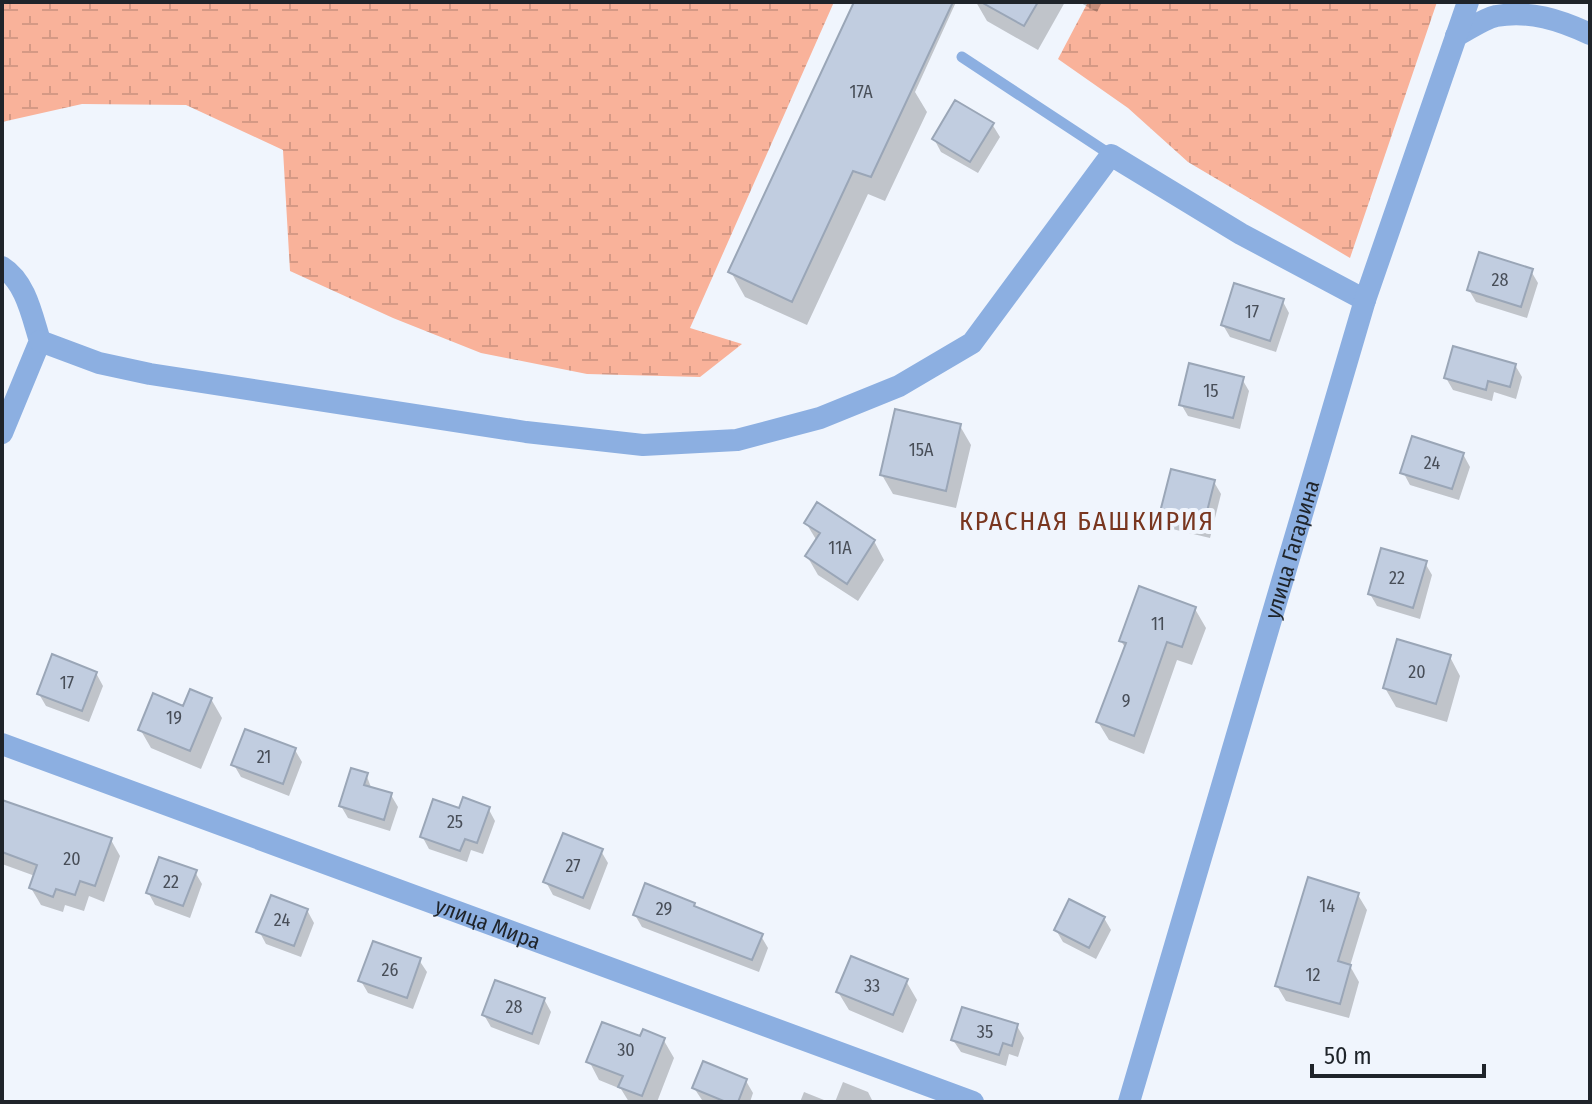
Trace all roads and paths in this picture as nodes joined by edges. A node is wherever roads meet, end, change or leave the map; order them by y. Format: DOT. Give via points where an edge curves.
graph roads {
  1 [pos="1468,2"];
  2 [pos="1590,34"];
  3 [pos="1456,36"];
  4 [pos="962,57"];
  5 [pos="1111,155"];
  6 [pos="2,267"];
  7 [pos="1365,300"];
  8 [pos="40,341"];
  9 [pos="2,433"];
  10 [pos="2,744"];
  11 [pos="973,1102"];
  12 [pos="1129,1102"];
  1 -- 3 [label="street, улица Гагарина"];
  2 -- 3 [label="street" via="1527,14 1494,17"];
  3 -- 7 [label="street, улица Гагарина"];
  4 -- 5 [label="lane"];
  5 -- 7 [label="street" via="1241,234"];
  5 -- 8 [label="street" via="972,343 899,386 820,418 737,440 643,445 526,432 150,374 99,363"];
  6 -- 8 [label="street" via="25,296"];
  7 -- 12 [label="street, улица Гагарина"];
  8 -- 9 [label="street"];
  10 -- 11 [label="street, улица Мира"];
}
